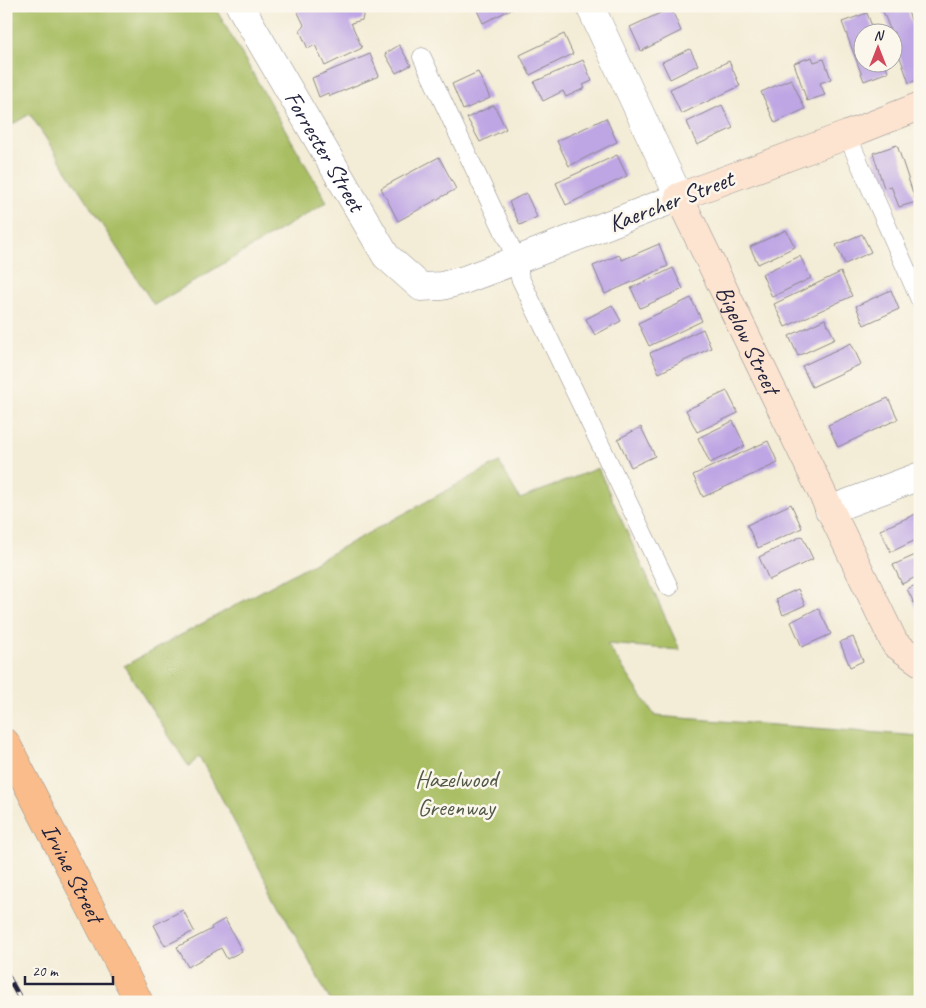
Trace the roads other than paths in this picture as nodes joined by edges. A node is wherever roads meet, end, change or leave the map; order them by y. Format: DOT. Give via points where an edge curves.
graph roads {
  1 [pos="240,6"];
  2 [pos="590,6"];
  3 [pos="422,57"];
  4 [pos="920,106"];
  5 [pos="847,135"];
  6 [pos="679,197"];
  7 [pos="517,260"];
  8 [pos="421,287"];
  9 [pos="919,295"];
  10 [pos="920,476"];
  11 [pos="830,510"];
  12 [pos="669,587"];
  13 [pos="920,662"];
  14 [pos="6,743"];
  15 [pos="139,1002"];
  1 -- 8 [label="street, Forrester Street" via="386,256"];
  2 -- 6 [label="street, Bigelow Street"];
  3 -- 7 [label="lane"];
  4 -- 5 [label="street, Kaercher Street"];
  5 -- 6 [label="street, Kaercher Street"];
  5 -- 9 [label="lane"];
  6 -- 7 [label="street, Kaercher Street"];
  6 -- 11 [label="street, Bigelow Street"];
  7 -- 8 [label="street, Kaercher Street" via="464,280"];
  7 -- 12 [label="lane" via="520,278"];
  10 -- 11 [label="street"];
  11 -- 13 [label="street, Bigelow Street" via="895,644"];
  14 -- 15 [label="main road, Irvine Street"];
}
